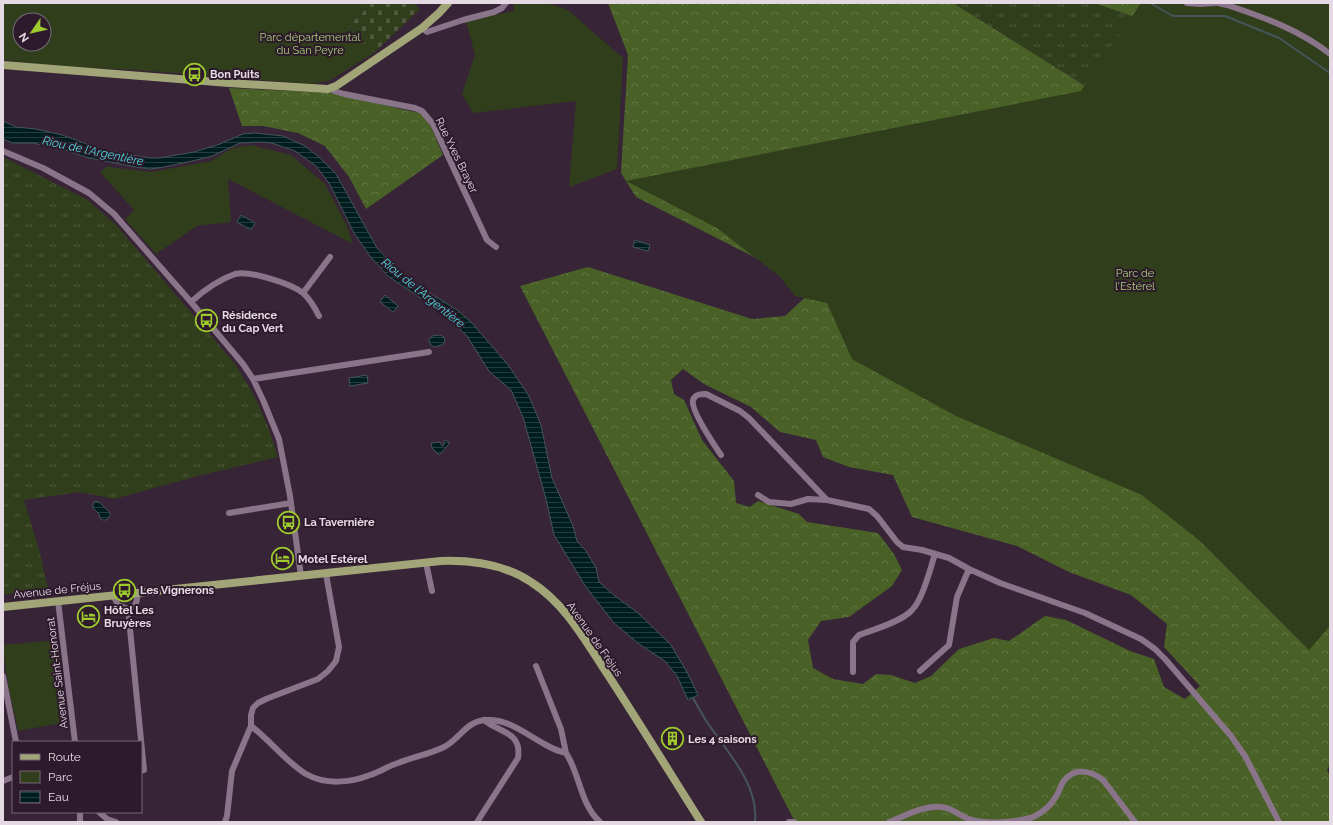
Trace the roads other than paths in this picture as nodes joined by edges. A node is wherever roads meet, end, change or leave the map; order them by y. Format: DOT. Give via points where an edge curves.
graph roads {
  1 [pos="448,3"];
  2 [pos="506,3"];
  3 [pos="1187,3"];
  4 [pos="1214,3"];
  5 [pos="1218,3"];
  6 [pos="422,28"];
  7 [pos="1330,54"];
  8 [pos="3,65"];
  9 [pos="331,88"];
  10 [pos="433,124"];
  11 [pos="440,124"];
  12 [pos="3,151"];
  13 [pos="496,247"];
  14 [pos="330,256"];
  15 [pos="303,293"];
  16 [pos="191,302"];
  17 [pos="319,316"];
  18 [pos="429,352"];
  19 [pos="252,379"];
  20 [pos="721,455"];
  21 [pos="758,495"];
  22 [pos="827,500"];
  23 [pos="292,503"];
  24 [pos="229,513"];
  25 [pos="935,554"];
  26 [pos="426,563"];
  27 [pos="968,569"];
  28 [pos="326,574"];
  29 [pos="301,576"];
  30 [pos="432,591"];
  31 [pos="137,592"];
  32 [pos="114,595"];
  33 [pos="58,601"];
  34 [pos="3,607"];
  35 [pos="128,614"];
  36 [pos="536,666"];
  37 [pos="920,671"];
  38 [pos="853,672"];
  39 [pos="3,676"];
  40 [pos="484,720"];
  41 [pos="251,726"];
  42 [pos="16,741"];
  43 [pos="75,741"];
  44 [pos="140,741"];
  45 [pos="566,753"];
  46 [pos="142,760"];
  47 [pos="143,770"];
  48 [pos="100,813"];
  49 [pos="116,822"];
  50 [pos="225,822"];
  51 [pos="477,822"];
  52 [pos="600,822"];
  53 [pos="701,822"];
  54 [pos="789,822"];
  55 [pos="794,822"];
  56 [pos="889,822"];
  57 [pos="1135,822"];
  58 [pos="1279,822"];
  1 -- 6 [label="main road"];
  2 -- 6 [label="street" via="494,12 427,32"];
  3 -- 4 [label="street"];
  5 -- 7 [label="street" via="1283,26 1318,44"];
  6 -- 9 [label="main road"];
  8 -- 9 [label="main road" via="300,88"];
  9 -- 10 [label="street, Rue Yves Brayer" via="344,94 414,108 422,111"];
  10 -- 11 [label="street"];
  10 -- 13 [label="street, Rue Yves Brayer" via="488,240"];
  12 -- 16 [label="street" via="43,168 89,193 124,224"];
  14 -- 15 [label="street"];
  15 -- 16 [label="street" via="284,284 246,273 236,274 213,284"];
  15 -- 17 [label="street"];
  16 -- 19 [label="street"];
  18 -- 19 [label="street"];
  19 -- 23 [label="street" via="279,439"];
  20 -- 22 [label="street" via="702,426 693,404 695,396 700,394 706,394 749,418"];
  21 -- 22 [label="street" via="768,502 791,504 808,499"];
  22 -- 25 [label="street" via="869,510 904,547"];
  23 -- 24 [label="street"];
  23 -- 29 [label="street"];
  25 -- 27 [label="street" via="949,558"];
  25 -- 38 [label="street" via="912,611 856,638 853,642"];
  26 -- 28 [label="main road, Avenue de Fréjus"];
  26 -- 30 [label="street"];
  26 -- 53 [label="main road, Avenue de Fréjus" via="456,561 486,564 520,575 548,594 582,635"];
  27 -- 37 [label="street" via="957,597 949,645"];
  27 -- 58 [label="street" via="1085,613 1155,649 1231,736 1245,756"];
  28 -- 29 [label="main road, Avenue de Fréjus"];
  28 -- 41 [label="street" via="339,647 336,660 318,679 258,703 251,714"];
  29 -- 31 [label="main road, Avenue de Fréjus"];
  31 -- 32 [label="main road, Avenue de Fréjus"];
  31 -- 35 [label="street" via="136,602"];
  32 -- 33 [label="main road, Avenue de Fréjus"];
  32 -- 35 [label="street" via="114,600"];
  33 -- 34 [label="main road, Avenue de Fréjus"];
  33 -- 43 [label="street, Avenue Saint-Honorat"];
  35 -- 44 [label="street"];
  36 -- 45 [label="street" via="561,729"];
  39 -- 42 [label="street"];
  40 -- 41 [label="street" via="464,729 443,748 396,763 370,776 337,782 323,781 306,774"];
  40 -- 45 [label="street" via="500,721 557,751"];
  40 -- 51 [label="street" via="514,738 519,753"];
  41 -- 50 [label="street" via="232,771"];
  45 -- 52 [label="street" via="572,762 582,794"];
  46 -- 47 [label="street"];
  48 -- 49 [label="street"];
  54 -- 55 [label="street"];
  56 -- 57 [label="street" via="920,810 942,806 968,819 982,822 1028,819 1044,810 1055,799 1063,783 1078,771 1096,775 1103,780"];
}
